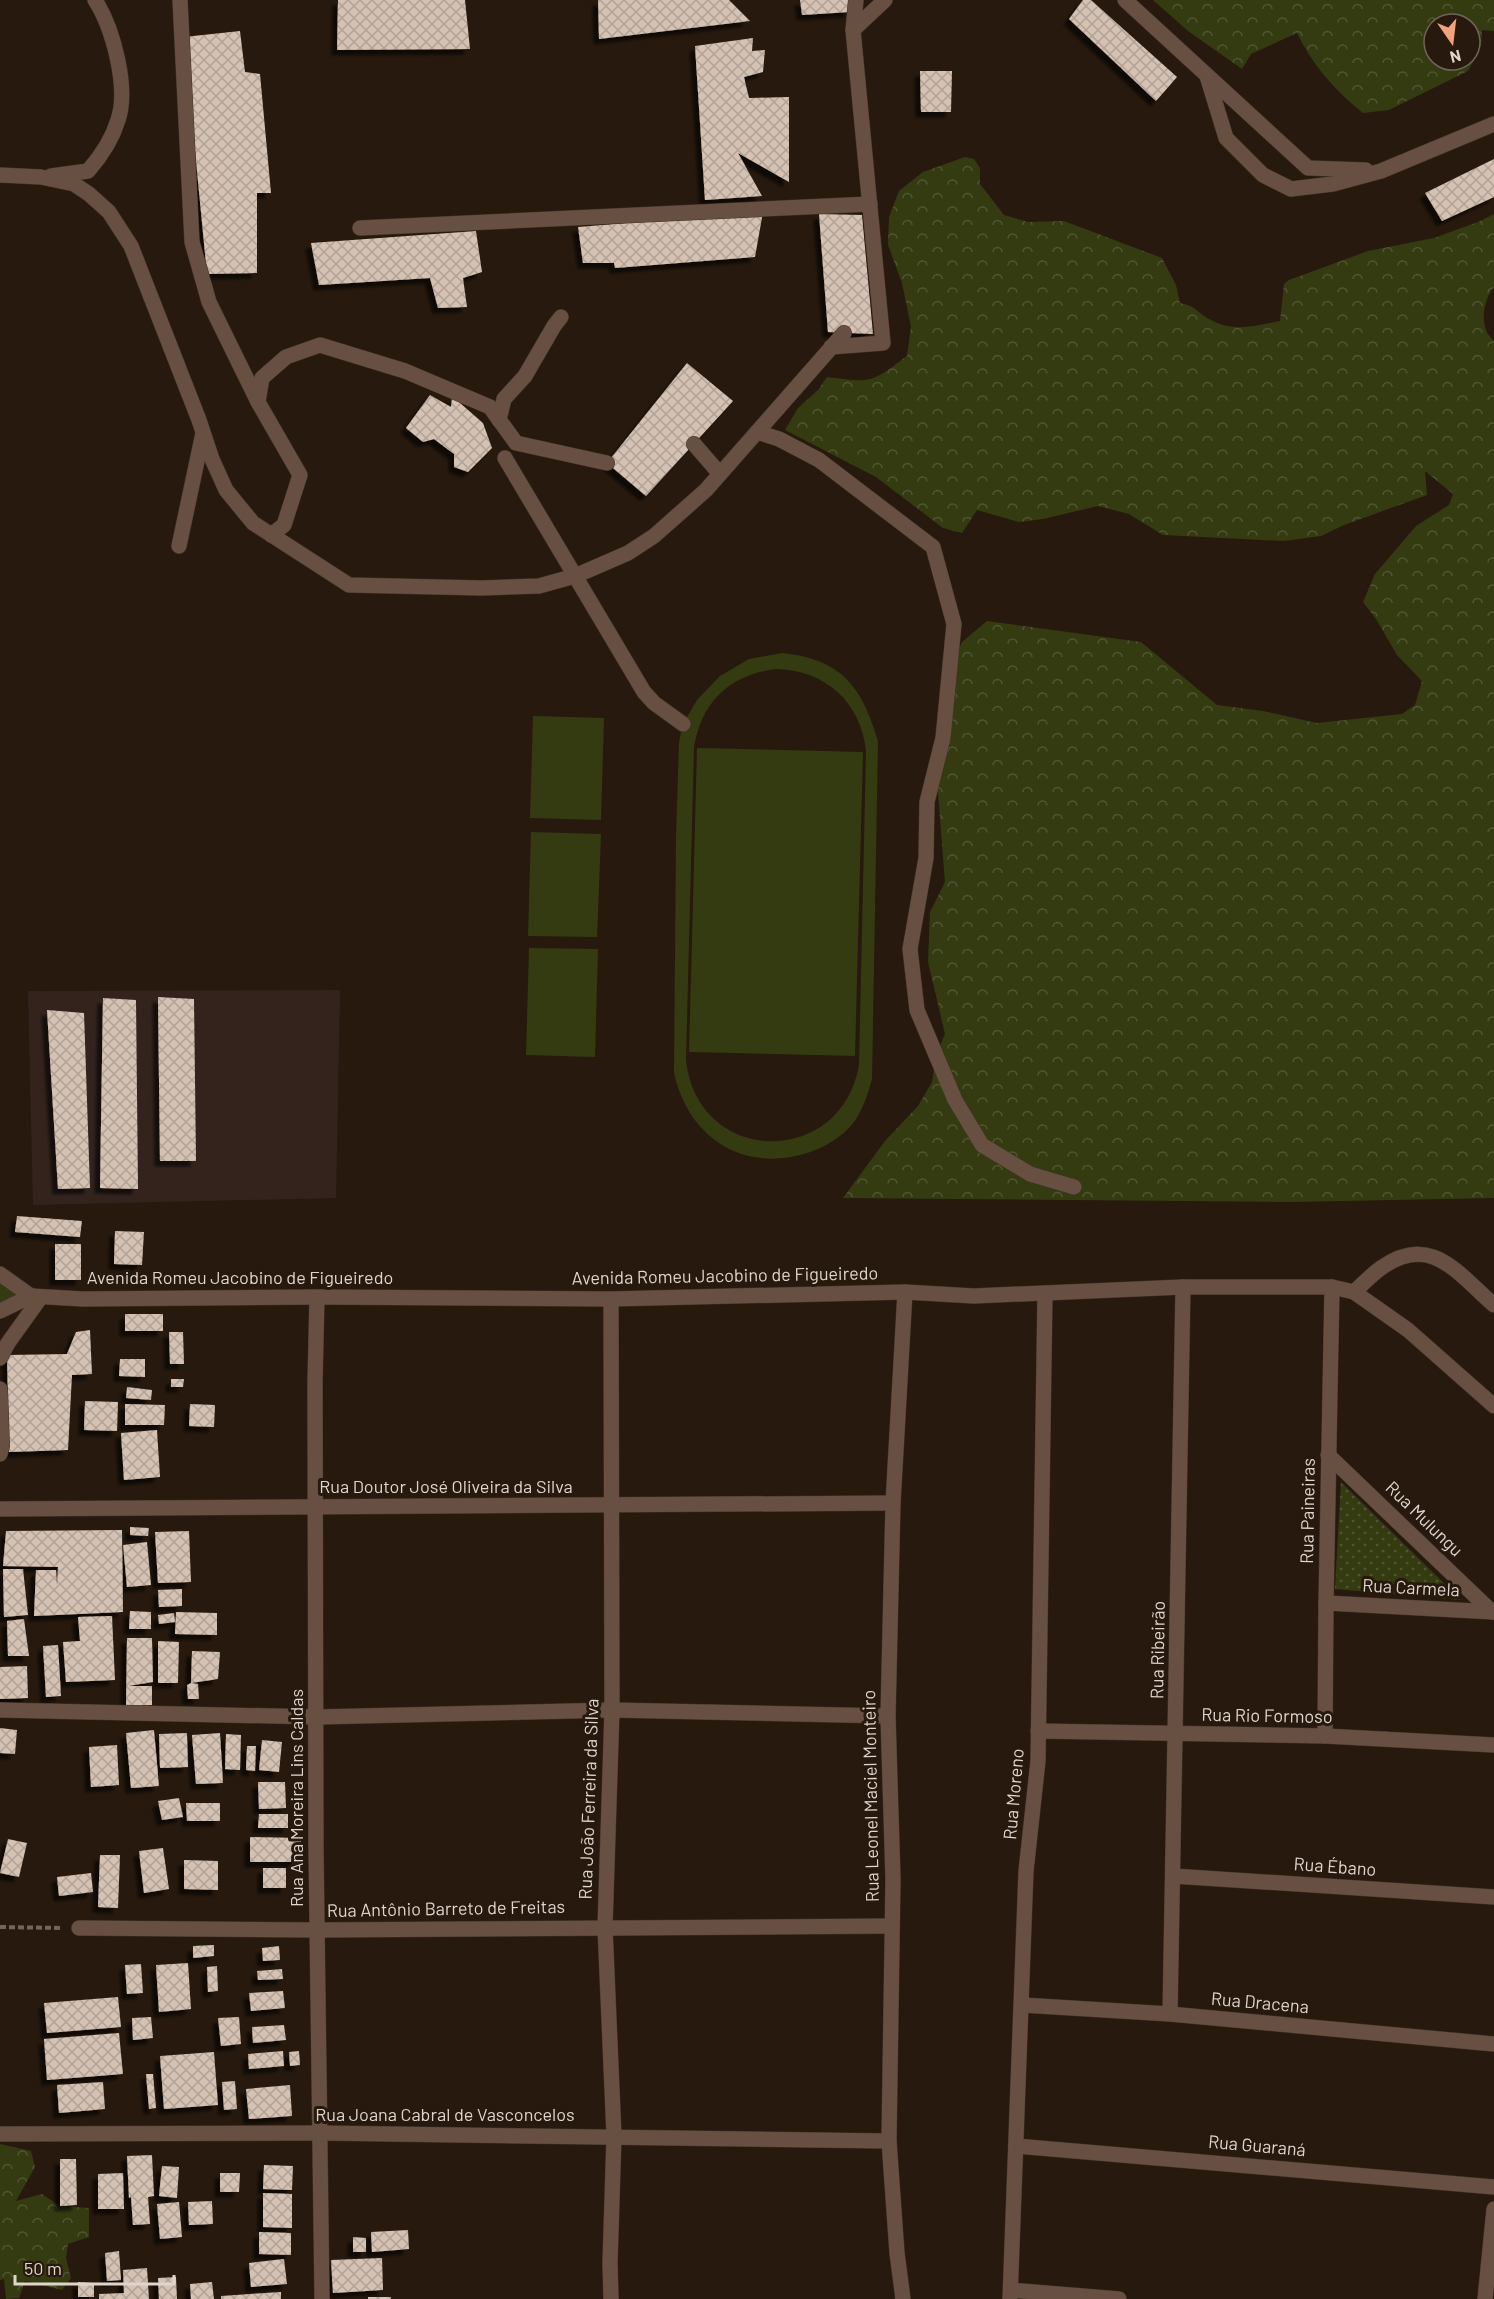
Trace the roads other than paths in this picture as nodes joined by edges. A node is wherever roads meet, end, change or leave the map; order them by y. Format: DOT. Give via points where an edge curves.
graph roads {
  1 [pos="95,0"];
  2 [pos="180,0"];
  3 [pos="856,0"];
  4 [pos="885,0"];
  5 [pos="1125,0"];
  6 [pos="853,30"];
  7 [pos="1207,76"];
  8 [pos="1494,124"];
  9 [pos="1381,171"];
  10 [pos="0,175"];
  11 [pos="41,177"];
  12 [pos="870,204"];
  13 [pos="360,228"];
  14 [pos="561,317"];
  15 [pos="844,333"];
  16 [pos="831,347"];
  17 [pos="258,402"];
  18 [pos="499,420"];
  19 [pos="757,432"];
  20 [pos="203,433"];
  21 [pos="694,444"];
  22 [pos="505,459"];
  23 [pos="608,463"];
  24 [pos="720,474"];
  25 [pos="272,535"];
  26 [pos="179,546"];
  27 [pos="575,576"];
  28 [pos="683,724"];
  29 [pos="1074,1187"];
  30 [pos="0,1274"];
  31 [pos="1184,1287"];
  32 [pos="1332,1287"];
  33 [pos="905,1292"];
  34 [pos="1354,1292"];
  35 [pos="1045,1293"];
  36 [pos="36,1297"];
  37 [pos="317,1297"];
  38 [pos="611,1299"];
  39 [pos="1494,1305"];
  40 [pos="0,1311"];
  41 [pos="0,1358"];
  42 [pos="0,1389"];
  43 [pos="1494,1406"];
  44 [pos="0,1454"];
  45 [pos="1329,1455"];
  46 [pos="893,1503"];
  47 [pos="316,1506"];
  48 [pos="611,1506"];
  49 [pos="0,1509"];
  50 [pos="1326,1603"];
  51 [pos="1493,1612"];
  52 [pos="0,1710"];
  53 [pos="612,1710"];
  54 [pos="888,1716"];
  55 [pos="317,1717"];
  56 [pos="1038,1731"];
  57 [pos="1176,1733"];
  58 [pos="1325,1736"];
  59 [pos="1494,1745"];
  60 [pos="1173,1876"];
  61 [pos="1494,1897"];
  62 [pos="892,1926"];
  63 [pos="605,1927"];
  64 [pos="79,1928"];
  65 [pos="317,1930"];
  66 [pos="1022,2005"];
  67 [pos="1170,2014"];
  68 [pos="1494,2044"];
  69 [pos="320,2133"];
  70 [pos="0,2134"];
  71 [pos="614,2136"];
  72 [pos="889,2141"];
  73 [pos="1016,2146"];
  74 [pos="1494,2187"];
  75 [pos="1494,2209"];
  76 [pos="1011,2294"];
  77 [pos="322,2299"];
  78 [pos="611,2299"];
  79 [pos="903,2299"];
  80 [pos="1119,2299"];
  81 [pos="1485,2299"];
  1 -- 11 [label="street" via="115,48 121,83 119,117 105,151 88,171"];
  2 -- 17 [label="street" via="192,242 209,303"];
  3 -- 6 [label="street"];
  4 -- 6 [label="street"];
  5 -- 7 [label="street"];
  6 -- 12 [label="street"];
  7 -- 9 [label="street" via="1308,168"];
  7 -- 9 [label="street" via="1226,138 1263,175 1291,189 1333,184"];
  8 -- 9 [label="street"];
  10 -- 11 [label="street"];
  11 -- 20 [label="street" via="74,184 89,194 109,212 131,246"];
  12 -- 13 [label="street"];
  12 -- 16 [label="street" via="883,343"];
  14 -- 18 [label="street" via="525,376 504,399"];
  15 -- 16 [label="street"];
  16 -- 19 [label="street"];
  17 -- 18 [label="street" via="261,378 286,357 320,345 405,371 490,407"];
  17 -- 25 [label="street" via="300,475 284,525"];
  18 -- 23 [label="street" via="516,443"];
  19 -- 24 [label="street"];
  19 -- 29 [label="street" via="819,460 933,547 954,624 943,738 927,802 926,858 910,949 917,1010 955,1101 982,1144 1030,1174"];
  20 -- 25 [label="street" via="226,490 253,523"];
  20 -- 26 [label="street"];
  21 -- 24 [label="street"];
  22 -- 27 [label="street"];
  24 -- 27 [label="street" via="654,536 628,554"];
  25 -- 27 [label="street" via="349,585 512,588 539,586"];
  27 -- 28 [label="street" via="644,692"];
  30 -- 36 [label="street"];
  31 -- 32 [label="street, Avenida Romeu Jacobino de Figueiredo"];
  31 -- 35 [label="street, Avenida Romeu Jacobino de Figueiredo"];
  31 -- 57 [label="street, Rua Ribeirão"];
  32 -- 34 [label="street, Avenida Romeu Jacobino de Figueiredo"];
  32 -- 45 [label="street, Rua Paineiras"];
  33 -- 35 [label="street, Avenida Romeu Jacobino de Figueiredo" via="974,1296"];
  33 -- 38 [label="street, Avenida Romeu Jacobino de Figueiredo"];
  33 -- 46 [label="street, Rua Leonel Maciel Monteiro"];
  34 -- 39 [label="street" via="1382,1267 1412,1253 1427,1254 1444,1260"];
  34 -- 43 [label="street, Avenida Romeu Jacobino de Figueiredo" via="1407,1330"];
  35 -- 56 [label="street, Rua Moreno"];
  36 -- 37 [label="street, Avenida Romeu Jacobino de Figueiredo"];
  36 -- 40 [label="street, Avenida Romeu Jacobino de Figueiredo"];
  36 -- 41 [label="street"];
  37 -- 38 [label="street, Avenida Romeu Jacobino de Figueiredo"];
  37 -- 47 [label="street, Rua Ana Moreira Lins Caldas"];
  38 -- 48 [label="street, Rua João Ferreira da Silva"];
  42 -- 44 [label="street"];
  45 -- 50 [label="street, Rua Paineiras"];
  45 -- 51 [label="street, Rua Mulungu"];
  46 -- 48 [label="street, Rua Doutor José Oliveira da Silva"];
  46 -- 54 [label="street, Rua Leonel Maciel Monteiro"];
  47 -- 48 [label="street, Rua Doutor José Oliveira da Silva"];
  47 -- 49 [label="street, Rua Doutor José Oliveira da Silva"];
  47 -- 55 [label="street, Rua Ana Moreira Lins Caldas"];
  48 -- 53 [label="street, Rua João Ferreira da Silva"];
  50 -- 51 [label="street, Rua Carmela"];
  50 -- 58 [label="street, Rua Paineiras"];
  52 -- 55 [label="street"];
  53 -- 54 [label="street"];
  53 -- 55 [label="street"];
  53 -- 63 [label="street, Rua João Ferreira da Silva"];
  54 -- 62 [label="street, Rua Leonel Maciel Monteiro"];
  55 -- 65 [label="street, Rua Ana Moreira Lins Caldas"];
  56 -- 57 [label="street, Rua Rio Formoso"];
  56 -- 66 [label="street, Rua Moreno" via="1026,1871"];
  57 -- 58 [label="street, Rua Rio Formoso"];
  57 -- 60 [label="street, Rua Ribeirão"];
  58 -- 59 [label="street, Rua Rio Formoso"];
  60 -- 61 [label="street, Rua Ébano"];
  60 -- 67 [label="street, Rua Ribeirão"];
  62 -- 63 [label="street, Rua Antônio Barreto de Freitas"];
  62 -- 72 [label="street, Rua Leonel Maciel Monteiro"];
  63 -- 65 [label="street, Rua Antônio Barreto de Freitas"];
  63 -- 71 [label="street, Rua João Ferreira da Silva"];
  64 -- 65 [label="street, Rua Antônio Barreto de Freitas"];
  65 -- 69 [label="street, Rua Ana Moreira Lins Caldas"];
  66 -- 67 [label="street, Rua Dracena"];
  66 -- 73 [label="street, Rua Moreno"];
  67 -- 68 [label="street, Rua Dracena"];
  69 -- 70 [label="street, Rua Joana Cabral de Vasconcelos"];
  69 -- 71 [label="street, Rua Joana Cabral de Vasconcelos"];
  69 -- 77 [label="street, Rua Ana Moreira Lins Caldas"];
  71 -- 72 [label="street, Rua Joana Cabral de Vasconcelos"];
  71 -- 78 [label="street, Rua João Ferreira da Silva"];
  72 -- 79 [label="street, Rua Leonel Maciel Monteiro"];
  73 -- 74 [label="street, Rua Guaraná"];
  73 -- 76 [label="street, Rua Moreno"];
  75 -- 81 [label="street"];
  76 -- 80 [label="street"];
}
